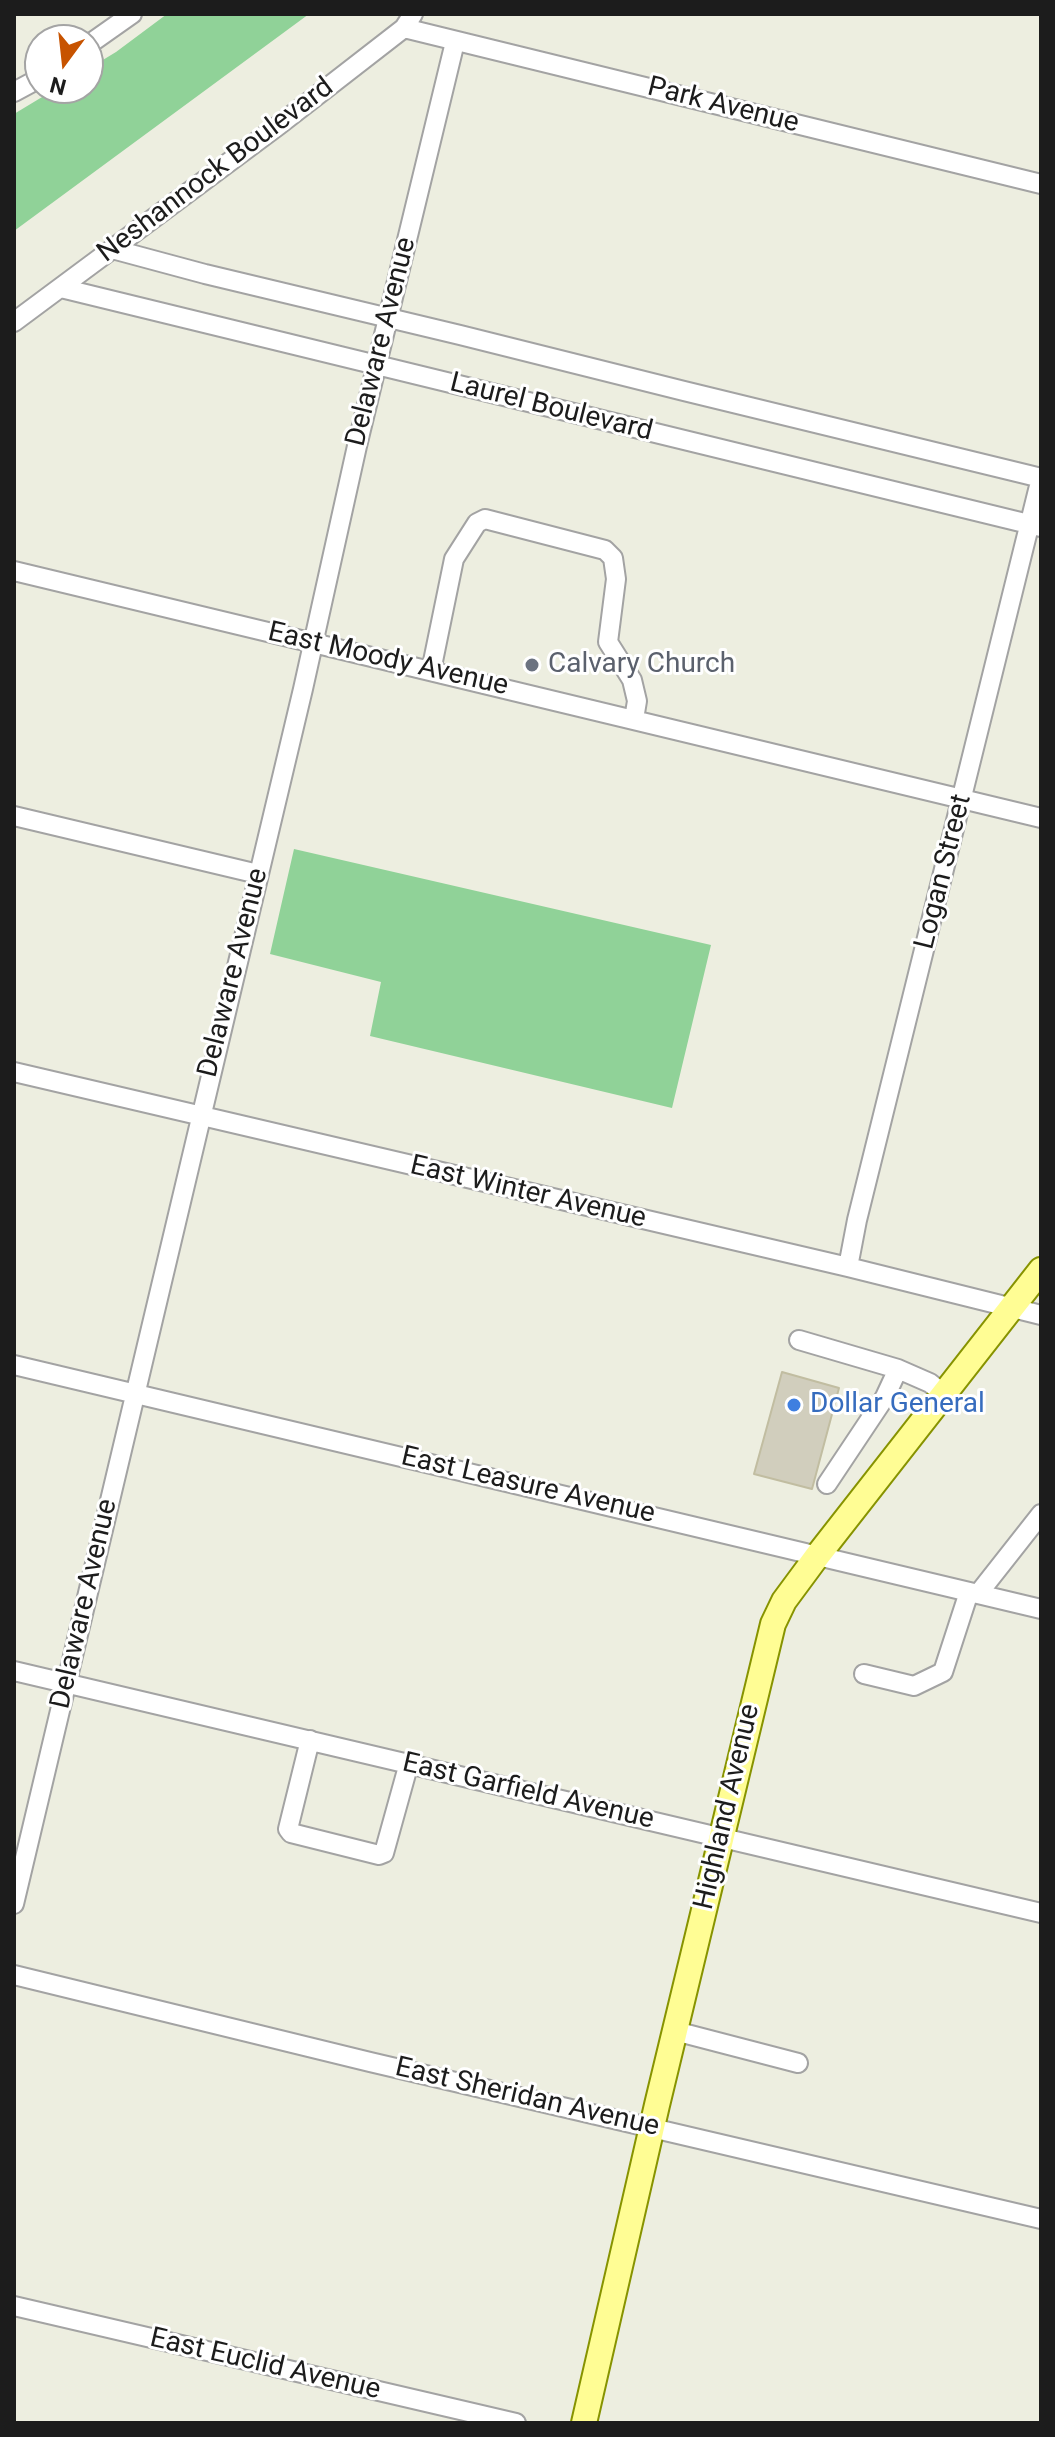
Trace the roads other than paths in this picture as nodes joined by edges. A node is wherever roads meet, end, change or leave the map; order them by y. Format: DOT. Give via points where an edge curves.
graph roads {
  1 [pos="132,14"];
  2 [pos="408,21"];
  3 [pos="104,34"];
  4 [pos="455,42"];
  5 [pos="1041,184"];
  6 [pos="112,249"];
  7 [pos="61,288"];
  8 [pos="388,319"];
  9 [pos="14,322"];
  10 [pos="377,365"];
  11 [pos="1041,478"];
  12 [pos="1035,526"];
  13 [pos="14,571"];
  14 [pos="312,643"];
  15 [pos="431,671"];
  16 [pos="634,719"];
  17 [pos="963,799"];
  18 [pos="14,816"];
  19 [pos="1041,818"];
  20 [pos="258,874"];
  21 [pos="14,1072"];
  22 [pos="200,1116"];
  23 [pos="848,1267"];
  24 [pos="1041,1270"];
  25 [pos="1011,1308"];
  26 [pos="1041,1315"];
  27 [pos="799,1340"];
  28 [pos="14,1365"];
  29 [pos="898,1369"];
  30 [pos="134,1392"];
  31 [pos="945,1395"];
  32 [pos="827,1484"];
  33 [pos="1041,1514"];
  34 [pos="818,1555"];
  35 [pos="974,1593"];
  36 [pos="1041,1609"];
  37 [pos="14,1671"];
  38 [pos="864,1674"];
  39 [pos="66,1684"];
  40 [pos="310,1740"];
  41 [pos="409,1763"];
  42 [pos="721,1837"];
  43 [pos="14,1904"];
  44 [pos="1041,1913"];
  45 [pos="14,1975"];
  46 [pos="675,2031"];
  47 [pos="798,2063"];
  48 [pos="652,2127"];
  49 [pos="1041,2219"];
  50 [pos="14,2306"];
  51 [pos="516,2423"];
  52 [pos="584,2423"];
  1 -- 3 [label="street"];
  2 -- 4 [label="street, Park Avenue"];
  2 -- 6 [label="street, Neshannock Boulevard"];
  4 -- 5 [label="street, Park Avenue"];
  4 -- 8 [label="street, Delaware Avenue"];
  6 -- 7 [label="street, Neshannock Boulevard"];
  6 -- 8 [label="street, Laurel Boulevard"];
  7 -- 9 [label="street, Neshannock Boulevard"];
  7 -- 10 [label="street, Laurel Boulevard"];
  8 -- 10 [label="street, Delaware Avenue"];
  8 -- 11 [label="street, Laurel Boulevard"];
  10 -- 12 [label="street, Laurel Boulevard"];
  10 -- 14 [label="street, Delaware Avenue"];
  11 -- 12 [label="street, Logan Street"];
  12 -- 17 [label="street, Logan Street"];
  13 -- 14 [label="street, East Moody Avenue"];
  14 -- 15 [label="street, East Moody Avenue"];
  14 -- 20 [label="street, Delaware Avenue"];
  15 -- 16 [label="street, East Moody Avenue"];
  15 -- 16 [label="street" via="454,559 485,519 605,550 613,558 616,579 608,642 632,680"];
  16 -- 17 [label="street, East Moody Avenue"];
  17 -- 19 [label="street, East Moody Avenue"];
  17 -- 23 [label="street, Logan Street"];
  18 -- 20 [label="street"];
  20 -- 22 [label="street, Delaware Avenue"];
  21 -- 22 [label="street, East Winter Avenue"];
  22 -- 23 [label="street, East Winter Avenue"];
  22 -- 30 [label="street, Delaware Avenue"];
  23 -- 25 [label="street, East Winter Avenue"];
  24 -- 25 [label="main road, Highland Avenue"];
  25 -- 26 [label="street, East Winter Avenue"];
  25 -- 31 [label="main road, Highland Avenue"];
  27 -- 29 [label="street"];
  28 -- 30 [label="street, East Leasure Avenue"];
  29 -- 31 [label="street"];
  29 -- 32 [label="street"];
  30 -- 34 [label="street, East Leasure Avenue"];
  30 -- 39 [label="street, Delaware Avenue"];
  31 -- 34 [label="main road, Highland Avenue"];
  33 -- 35 [label="street"];
  34 -- 35 [label="street, East Leasure Avenue"];
  34 -- 42 [label="main road, Highland Avenue" via="773,1624"];
  35 -- 36 [label="street, East Leasure Avenue"];
  35 -- 38 [label="street" via="943,1672 914,1686"];
  37 -- 39 [label="street, East Garfield Avenue"];
  39 -- 40 [label="street, East Garfield Avenue"];
  39 -- 43 [label="street, Delaware Avenue"];
  40 -- 41 [label="street, East Garfield Avenue"];
  40 -- 41 [label="street" via="288,1829 379,1855 384,1853"];
  41 -- 42 [label="street, East Garfield Avenue"];
  42 -- 44 [label="street, East Garfield Avenue"];
  42 -- 46 [label="main road, Highland Avenue"];
  45 -- 48 [label="street, East Sheridan Avenue"];
  46 -- 47 [label="street"];
  46 -- 48 [label="main road, Highland Avenue"];
  48 -- 49 [label="street, East Sheridan Avenue"];
  48 -- 52 [label="main road, Highland Avenue"];
  50 -- 51 [label="street, East Euclid Avenue"];
}
